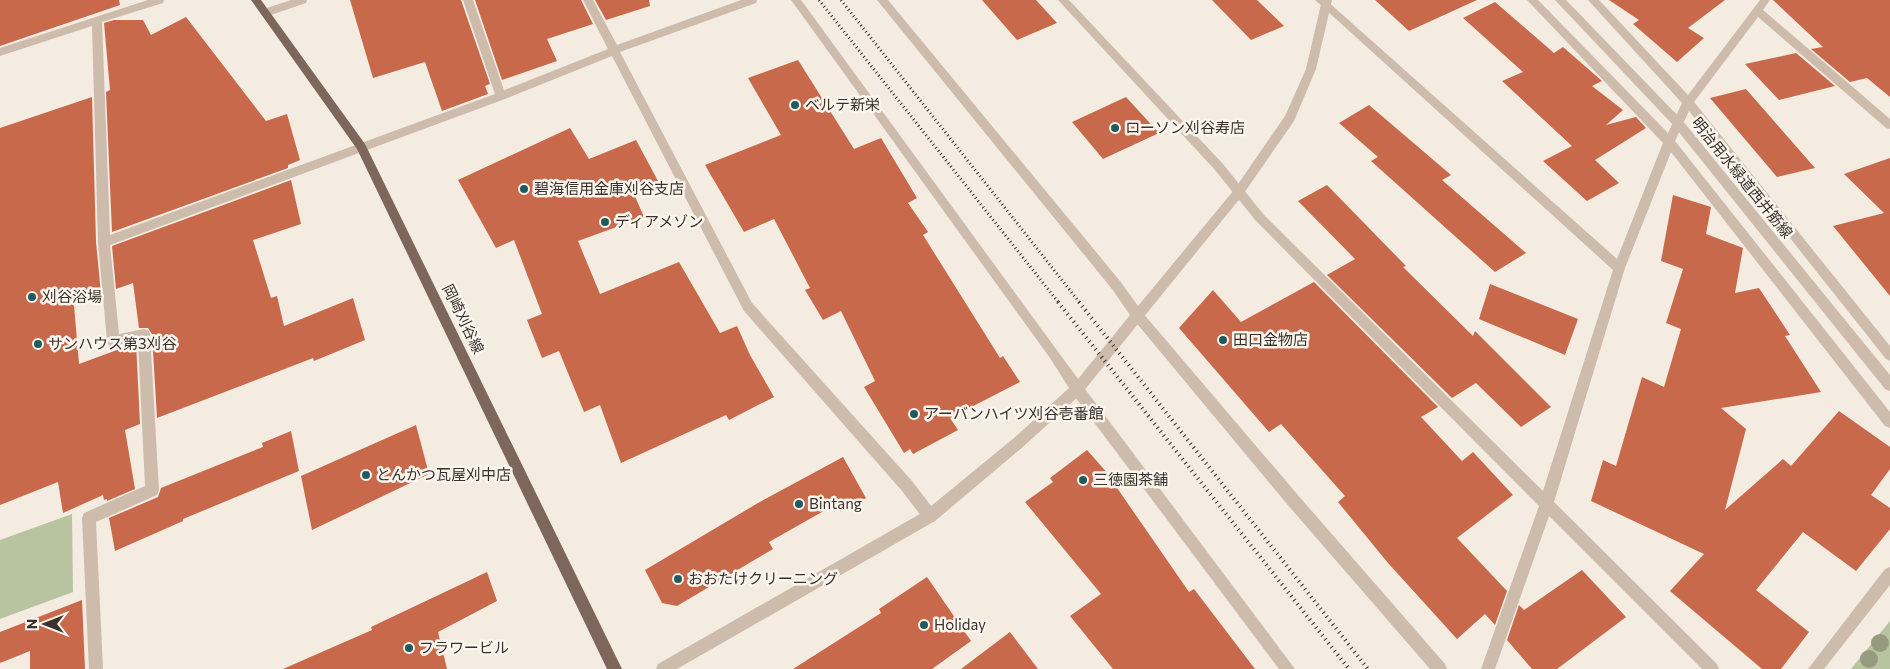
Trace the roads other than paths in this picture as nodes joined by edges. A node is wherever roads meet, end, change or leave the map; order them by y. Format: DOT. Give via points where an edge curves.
graph roads {
  1 [pos="159,0"];
  2 [pos="256,0"];
  3 [pos="302,0"];
  4 [pos="468,0"];
  5 [pos="588,0"];
  6 [pos="752,0"];
  7 [pos="796,0"];
  8 [pos="882,0"];
  9 [pos="1063,0"];
  10 [pos="1532,0"];
  11 [pos="1560,0"];
  12 [pos="1593,0"];
  13 [pos="1766,0"];
  14 [pos="1324,2"];
  15 [pos="1758,11"];
  16 [pos="265,13"];
  17 [pos="96,20"];
  18 [pos="615,50"];
  19 [pos="0,52"];
  20 [pos="501,96"];
  21 [pos="1688,102"];
  22 [pos="1678,123"];
  23 [pos="1890,125"];
  24 [pos="1669,142"];
  25 [pos="361,147"];
  26 [pos="1238,193"];
  27 [pos="104,242"];
  28 [pos="1619,268"];
  29 [pos="1138,316"];
  30 [pos="1890,354"];
  31 [pos="1890,385"];
  32 [pos="1077,390"];
  33 [pos="1890,422"];
  34 [pos="1546,505"];
  35 [pos="930,516"];
  36 [pos="1890,574"];
  37 [pos="96,669"];
  38 [pos="615,669"];
  39 [pos="663,669"];
  40 [pos="1288,669"];
  41 [pos="1440,669"];
  42 [pos="1488,669"];
  43 [pos="1712,669"];
  44 [pos="1815,669"];
  1 -- 17 [label="street"];
  2 -- 16 [label="main road, 岡崎刈谷線"];
  3 -- 16 [label="street"];
  4 -- 20 [label="street"];
  5 -- 18 [label="street"];
  6 -- 18 [label="street"];
  7 -- 32 [label="street"];
  8 -- 29 [label="street"];
  9 -- 26 [label="street" via="1219,167"];
  10 -- 24 [label="street"];
  11 -- 22 [label="street, 明治用水緑道西井筋線"];
  12 -- 21 [label="street"];
  13 -- 15 [label="street"];
  14 -- 26 [label="street" via="1311,69 1290,118"];
  14 -- 28 [label="street"];
  15 -- 21 [label="street"];
  15 -- 23 [label="street"];
  16 -- 25 [label="main road, 岡崎刈谷線"];
  17 -- 19 [label="street"];
  17 -- 27 [label="street"];
  18 -- 20 [label="street"];
  18 -- 35 [label="street" via="748,307"];
  20 -- 25 [label="street"];
  21 -- 22 [label="street"];
  21 -- 30 [label="street"];
  22 -- 24 [label="street"];
  22 -- 31 [label="street, 明治用水緑道西井筋線"];
  24 -- 28 [label="street"];
  24 -- 33 [label="street"];
  25 -- 27 [label="street"];
  25 -- 38 [label="main road, 岡崎刈谷線"];
  26 -- 29 [label="street"];
  26 -- 34 [label="street"];
  27 -- 37 [label="street" via="114,341 144,334 152,490 89,518"];
  28 -- 34 [label="street"];
  29 -- 32 [label="street"];
  29 -- 41 [label="street"];
  32 -- 35 [label="street"];
  32 -- 40 [label="street"];
  34 -- 42 [label="street"];
  34 -- 43 [label="street"];
  35 -- 39 [label="street"];
  36 -- 44 [label="street"];
}
